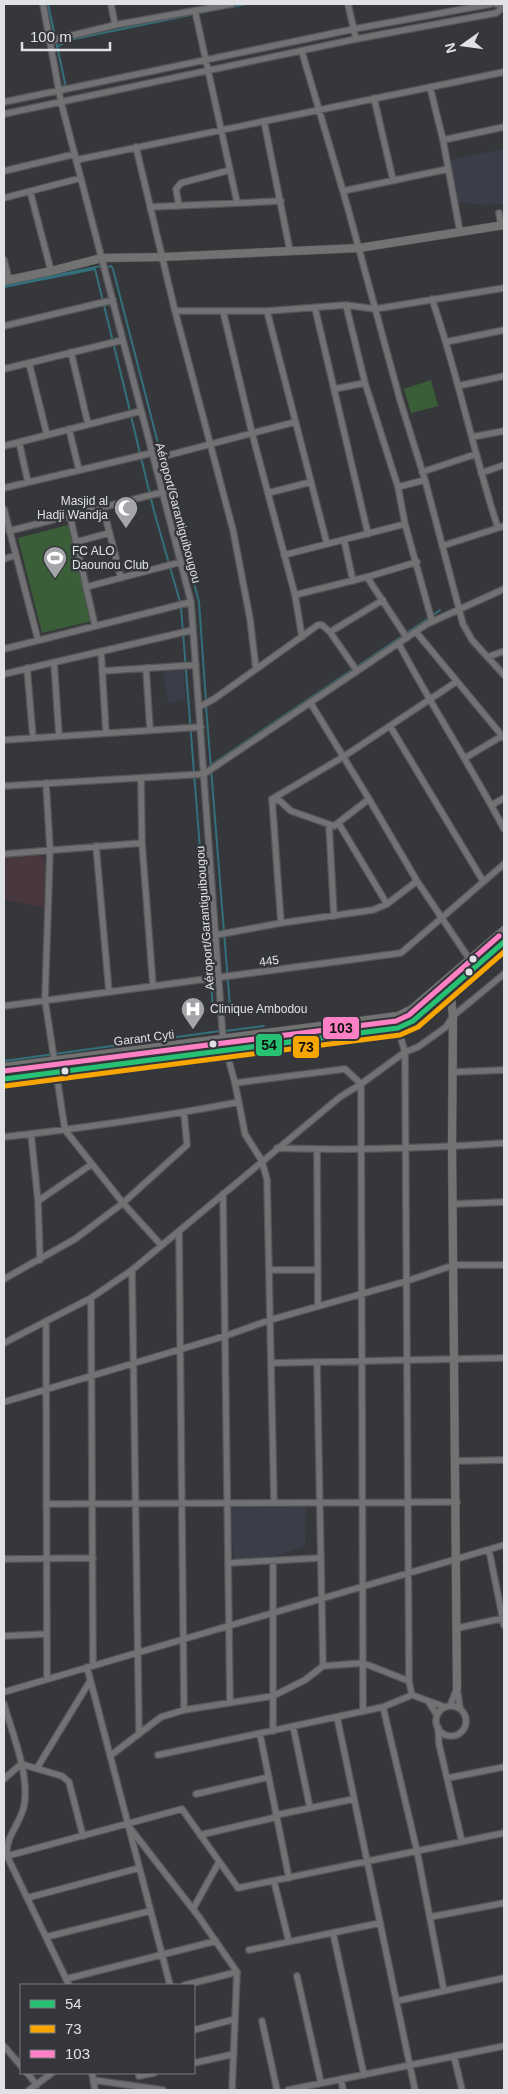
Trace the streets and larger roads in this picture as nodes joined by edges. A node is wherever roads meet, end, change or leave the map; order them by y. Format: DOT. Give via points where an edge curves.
graph roads {
  1 [pos="42,4"];
  2 [pos="111,4"];
  3 [pos="232,4"];
  4 [pos="348,4"];
  5 [pos="491,4"];
  6 [pos="496,4"];
  7 [pos="504,7"];
  8 [pos="194,12"];
  9 [pos="115,25"];
  10 [pos="354,29"];
  11 [pos="356,39"];
  12 [pos="49,41"];
  13 [pos="302,52"];
  14 [pos="205,60"];
  15 [pos="208,72"];
  16 [pos="504,72"];
  17 [pos="430,87"];
  18 [pos="59,92"];
  19 [pos="374,98"];
  20 [pos="4,102"];
  21 [pos="61,102"];
  22 [pos="318,110"];
  23 [pos="4,114"];
  24 [pos="264,121"];
  25 [pos="504,127"];
  26 [pos="221,130"];
  27 [pos="443,140"];
  28 [pos="136,147"];
  29 [pos="75,157"];
  30 [pos="448,168"];
  31 [pos="4,170"];
  32 [pos="230,170"];
  33 [pos="81,178"];
  34 [pos="393,180"];
  35 [pos="30,191"];
  36 [pos="342,191"];
  37 [pos="4,198"];
  38 [pos="281,201"];
  39 [pos="237,202"];
  40 [pos="179,206"];
  41 [pos="150,207"];
  42 [pos="499,213"];
  43 [pos="503,225"];
  44 [pos="460,232"];
  45 [pos="359,248"];
  46 [pos="290,251"];
  47 [pos="162,257"];
  48 [pos="102,258"];
  49 [pos="4,260"];
  50 [pos="51,271"];
  51 [pos="6,280"];
  52 [pos="504,288"];
  53 [pos="432,299"];
  54 [pos="112,300"];
  55 [pos="346,305"];
  56 [pos="315,308"];
  57 [pos="375,309"];
  58 [pos="175,311"];
  59 [pos="223,311"];
  60 [pos="266,311"];
  61 [pos="4,325"];
  62 [pos="504,330"];
  63 [pos="123,340"];
  64 [pos="446,342"];
  65 [pos="71,352"];
  66 [pos="29,363"];
  67 [pos="4,369"];
  68 [pos="504,376"];
  69 [pos="365,383"];
  70 [pos="458,386"];
  71 [pos="334,390"];
  72 [pos="142,411"];
  73 [pos="295,422"];
  74 [pos="88,424"];
  75 [pos="69,429"];
  76 [pos="504,431"];
  77 [pos="47,434"];
  78 [pos="252,434"];
  79 [pos="472,437"];
  80 [pos="19,442"];
  81 [pos="211,444"];
  82 [pos="4,446"];
  83 [pos="476,454"];
  84 [pos="153,456"];
  85 [pos="504,465"];
  86 [pos="79,470"];
  87 [pos="422,472"];
  88 [pos="481,473"];
  89 [pos="424,480"];
  90 [pos="28,482"];
  91 [pos="311,482"];
  92 [pos="398,487"];
  93 [pos="4,488"];
  94 [pos="163,492"];
  95 [pos="268,493"];
  96 [pos="103,507"];
  97 [pos="4,509"];
  98 [pos="70,516"];
  99 [pos="406,524"];
  100 [pos="501,527"];
  101 [pos="9,531"];
  102 [pos="110,533"];
  103 [pos="368,534"];
  104 [pos="344,540"];
  105 [pos="76,542"];
  106 [pos="327,544"];
  107 [pos="442,546"];
  108 [pos="16,555"];
  109 [pos="284,555"];
  110 [pos="4,558"];
  111 [pos="181,562"];
  112 [pos="417,562"];
  113 [pos="367,577"];
  114 [pos="121,578"];
  115 [pos="354,581"];
  116 [pos="86,586"];
  117 [pos="504,589"];
  118 [pos="295,595"];
  119 [pos="382,600"];
  120 [pos="191,602"];
  121 [pos="460,608"];
  122 [pos="432,621"];
  123 [pos="96,626"];
  124 [pos="193,630"];
  125 [pos="330,632"];
  126 [pos="416,632"];
  127 [pos="302,637"];
  128 [pos="407,638"];
  129 [pos="38,640"];
  130 [pos="399,644"];
  131 [pos="4,649"];
  132 [pos="101,651"];
  133 [pos="504,651"];
  134 [pos="488,657"];
  135 [pos="54,662"];
  136 [pos="196,665"];
  137 [pos="27,668"];
  138 [pos="146,668"];
  139 [pos="256,669"];
  140 [pos="102,671"];
  141 [pos="357,672"];
  142 [pos="4,674"];
  143 [pos="504,675"];
  144 [pos="456,682"];
  145 [pos="428,699"];
  146 [pos="310,702"];
  147 [pos="199,707"];
  148 [pos="390,726"];
  149 [pos="201,727"];
  150 [pos="150,730"];
  151 [pos="106,733"];
  152 [pos="59,736"];
  153 [pos="503,737"];
  154 [pos="33,738"];
  155 [pos="4,740"];
  156 [pos="343,757"];
  157 [pos="465,758"];
  158 [pos="204,774"];
  159 [pos="141,778"];
  160 [pos="46,783"];
  161 [pos="4,786"];
  162 [pos="504,798"];
  163 [pos="272,799"];
  164 [pos="369,799"];
  165 [pos="492,805"];
  166 [pos="339,824"];
  167 [pos="329,825"];
  168 [pos="504,829"];
  169 [pos="142,843"];
  170 [pos="96,846"];
  171 [pos="50,849"];
  172 [pos="4,854"];
  173 [pos="504,864"];
  174 [pos="416,881"];
  175 [pos="483,881"];
  176 [pos="387,904"];
  177 [pos="334,916"];
  178 [pos="442,918"];
  179 [pos="281,923"];
  180 [pos="504,930"];
  181 [pos="216,935"];
  182 [pos="498,936"];
  183 [pos="504,945"];
  184 [pos="470,960"];
  185 [pos="504,974"];
  186 [pos="219,978"];
  187 [pos="154,986"];
  188 [pos="450,988"];
  189 [pos="109,992"];
  190 [pos="45,1000"];
  191 [pos="4,1006"];
  192 [pos="453,1016"];
  193 [pos="398,1028"];
  194 [pos="223,1039"];
  195 [pos="225,1050"];
  196 [pos="405,1052"];
  197 [pos="55,1060"];
  198 [pos="4,1067"];
  199 [pos="504,1070"];
  200 [pos="56,1072"];
  201 [pos="454,1072"];
  202 [pos="4,1078"];
  203 [pos="235,1083"];
  204 [pos="361,1084"];
  205 [pos="239,1102"];
  206 [pos="184,1112"];
  207 [pos="65,1130"];
  208 [pos="32,1134"];
  209 [pos="4,1137"];
  210 [pos="504,1143"];
  211 [pos="452,1146"];
  212 [pos="406,1147"];
  213 [pos="277,1148"];
  214 [pos="361,1148"];
  215 [pos="318,1149"];
  216 [pos="262,1161"];
  217 [pos="92,1164"];
  218 [pos="223,1194"];
  219 [pos="38,1201"];
  220 [pos="504,1202"];
  221 [pos="122,1203"];
  222 [pos="453,1204"];
  223 [pos="179,1232"];
  224 [pos="161,1245"];
  225 [pos="40,1260"];
  226 [pos="504,1264"];
  227 [pos="454,1265"];
  228 [pos="132,1270"];
  229 [pos="269,1270"];
  230 [pos="317,1270"];
  231 [pos="4,1279"];
  232 [pos="407,1282"];
  233 [pos="362,1294"];
  234 [pos="91,1298"];
  235 [pos="318,1306"];
  236 [pos="270,1320"];
  237 [pos="46,1321"];
  238 [pos="225,1336"];
  239 [pos="4,1343"];
  240 [pos="180,1349"];
  241 [pos="504,1358"];
  242 [pos="455,1359"];
  243 [pos="407,1360"];
  244 [pos="362,1361"];
  245 [pos="317,1362"];
  246 [pos="134,1363"];
  247 [pos="271,1363"];
  248 [pos="91,1376"];
  249 [pos="46,1388"];
  250 [pos="4,1402"];
  251 [pos="504,1460"];
  252 [pos="456,1461"];
  253 [pos="457,1502"];
  254 [pos="227,1503"];
  255 [pos="274,1503"];
  256 [pos="320,1503"];
  257 [pos="362,1503"];
  258 [pos="408,1503"];
  259 [pos="46,1504"];
  260 [pos="92,1504"];
  261 [pos="136,1504"];
  262 [pos="182,1504"];
  263 [pos="504,1545"];
  264 [pos="489,1550"];
  265 [pos="92,1558"];
  266 [pos="321,1558"];
  267 [pos="4,1559"];
  268 [pos="46,1559"];
  269 [pos="457,1559"];
  270 [pos="273,1561"];
  271 [pos="228,1563"];
  272 [pos="408,1573"];
  273 [pos="362,1587"];
  274 [pos="321,1599"];
  275 [pos="272,1613"];
  276 [pos="504,1618"];
  277 [pos="504,1625"];
  278 [pos="228,1626"];
  279 [pos="458,1628"];
  280 [pos="46,1634"];
  281 [pos="4,1636"];
  282 [pos="183,1639"];
  283 [pos="138,1652"];
  284 [pos="363,1664"];
  285 [pos="90,1666"];
  286 [pos="323,1666"];
  287 [pos="46,1679"];
  288 [pos="409,1681"];
  289 [pos="90,1682"];
  290 [pos="457,1688"];
  291 [pos="4,1692"];
  292 [pos="412,1695"];
  293 [pos="273,1696"];
  294 [pos="428,1701"];
  295 [pos="230,1703"];
  296 [pos="4,1704"];
  297 [pos="448,1706"];
  298 [pos="383,1707"];
  299 [pos="460,1708"];
  300 [pos="184,1710"];
  301 [pos="363,1711"];
  302 [pos="437,1715"];
  303 [pos="337,1717"];
  304 [pos="293,1726"];
  305 [pos="438,1727"];
  306 [pos="273,1731"];
  307 [pos="139,1733"];
  308 [pos="260,1734"];
  309 [pos="446,1735"];
  310 [pos="439,1744"];
  311 [pos="110,1756"];
  312 [pos="158,1756"];
  313 [pos="21,1764"];
  314 [pos="504,1767"];
  315 [pos="37,1768"];
  316 [pos="269,1777"];
  317 [pos="448,1778"];
  318 [pos="4,1779"];
  319 [pos="196,1794"];
  320 [pos="354,1799"];
  321 [pos="310,1808"];
  322 [pos="277,1816"];
  323 [pos="128,1824"];
  324 [pos="504,1833"];
  325 [pos="200,1835"];
  326 [pos="83,1836"];
  327 [pos="462,1842"];
  328 [pos="417,1851"];
  329 [pos="7,1856"];
  330 [pos="219,1862"];
  331 [pos="367,1862"];
  332 [pos="139,1868"];
  333 [pos="289,1878"];
  334 [pos="274,1881"];
  335 [pos="27,1898"];
  336 [pos="504,1904"];
  337 [pos="193,1909"];
  338 [pos="150,1911"];
  339 [pos="430,1918"];
  340 [pos="380,1923"];
  341 [pos="334,1933"];
  342 [pos="46,1938"];
  343 [pos="216,1941"];
  344 [pos="289,1942"];
  345 [pos="249,1950"];
  346 [pos="162,1955"];
  347 [pos="237,1972"];
  348 [pos="298,1976"];
  349 [pos="504,1978"];
  350 [pos="66,1979"];
  351 [pos="69,1984"];
  352 [pos="170,1984"];
  353 [pos="189,1984"];
  354 [pos="444,1991"];
  355 [pos="397,2001"];
  356 [pos="235,2019"];
  357 [pos="262,2021"];
  358 [pos="195,2030"];
  359 [pos="4,2046"];
  360 [pos="504,2046"];
  361 [pos="234,2054"];
  362 [pos="454,2056"];
  363 [pos="195,2063"];
  364 [pos="20,2065"];
  365 [pos="410,2065"];
  366 [pos="28,2074"];
  367 [pos="51,2074"];
  368 [pos="92,2074"];
  369 [pos="149,2074"];
  370 [pos="364,2074"];
  371 [pos="139,2076"];
  372 [pos="341,2079"];
  373 [pos="93,2080"];
  374 [pos="321,2083"];
  375 [pos="37,2085"];
  376 [pos="29,2090"];
  377 [pos="95,2090"];
  378 [pos="163,2090"];
  379 [pos="232,2090"];
  380 [pos="276,2090"];
  381 [pos="288,2090"];
  382 [pos="343,2090"];
  383 [pos="416,2090"];
  384 [pos="462,2090"];
  1 -- 12 [label="street, Aéroport/Garantiguibougou"];
  2 -- 9 [label="street"];
  3 -- 8 [label="street"];
  4 -- 10 [label="street"];
  5 -- 10 [label="street"];
  6 -- 7 [label="street"];
  7 -- 11 [label="street" via="496,13"];
  8 -- 9 [label="street"];
  8 -- 14 [label="street"];
  9 -- 12 [label="street"];
  10 -- 11 [label="street"];
  10 -- 14 [label="street"];
  11 -- 13 [label="street"];
  12 -- 18 [label="street, Aéroport/Garantiguibougou"];
  13 -- 15 [label="street"];
  13 -- 22 [label="street"];
  14 -- 15 [label="street"];
  14 -- 18 [label="street"];
  15 -- 21 [label="street"];
  15 -- 26 [label="street"];
  16 -- 17 [label="street"];
  17 -- 19 [label="street"];
  17 -- 27 [label="street"];
  18 -- 20 [label="street"];
  18 -- 21 [label="street, Aéroport/Garantiguibougou"];
  19 -- 22 [label="street"];
  19 -- 34 [label="street"];
  21 -- 23 [label="street"];
  21 -- 29 [label="street, Aéroport/Garantiguibougou"];
  22 -- 24 [label="street"];
  22 -- 36 [label="street"];
  24 -- 26 [label="street"];
  24 -- 38 [label="street"];
  25 -- 27 [label="street"];
  26 -- 28 [label="street"];
  26 -- 32 [label="street"];
  27 -- 30 [label="street"];
  28 -- 29 [label="street"];
  28 -- 41 [label="street"];
  29 -- 31 [label="street"];
  29 -- 33 [label="street, Aéroport/Garantiguibougou"];
  30 -- 34 [label="street"];
  30 -- 44 [label="street"];
  32 -- 39 [label="street"];
  32 -- 40 [label="street" via="180,182 176,188"];
  33 -- 35 [label="street"];
  33 -- 48 [label="street, Aéroport/Garantiguibougou"];
  34 -- 36 [label="street"];
  35 -- 37 [label="street"];
  35 -- 50 [label="street"];
  36 -- 45 [label="street"];
  38 -- 39 [label="street"];
  38 -- 46 [label="street"];
  39 -- 40 [label="street"];
  40 -- 41 [label="street"];
  41 -- 47 [label="street"];
  42 -- 43 [label="street"];
  43 -- 44 [label="street"];
  44 -- 45 [label="street"];
  45 -- 46 [label="street"];
  45 -- 57 [label="street"];
  46 -- 47 [label="street"];
  47 -- 48 [label="street"];
  47 -- 58 [label="street"];
  48 -- 50 [label="street"];
  48 -- 54 [label="street, Aéroport/Garantiguibougou"];
  49 -- 51 [label="street"];
  50 -- 51 [label="street"];
  52 -- 53 [label="street"];
  53 -- 57 [label="street"];
  53 -- 64 [label="street"];
  54 -- 61 [label="street"];
  54 -- 63 [label="street, Aéroport/Garantiguibougou"];
  55 -- 56 [label="street"];
  55 -- 57 [label="street"];
  55 -- 69 [label="street"];
  56 -- 60 [label="street"];
  56 -- 71 [label="street"];
  57 -- 87 [label="street"];
  58 -- 59 [label="street"];
  58 -- 81 [label="street"];
  59 -- 60 [label="street"];
  59 -- 78 [label="street"];
  60 -- 73 [label="street"];
  62 -- 64 [label="street"];
  63 -- 65 [label="street"];
  63 -- 72 [label="street, Aéroport/Garantiguibougou"];
  64 -- 70 [label="street"];
  65 -- 66 [label="street"];
  65 -- 74 [label="street"];
  66 -- 67 [label="street"];
  66 -- 77 [label="street"];
  68 -- 70 [label="street"];
  69 -- 71 [label="street"];
  69 -- 92 [label="street"];
  70 -- 79 [label="street"];
  71 -- 103 [label="street"];
  72 -- 74 [label="street"];
  72 -- 84 [label="street, Aéroport/Garantiguibougou"];
  73 -- 78 [label="street"];
  73 -- 91 [label="street"];
  74 -- 75 [label="street"];
  75 -- 77 [label="street"];
  75 -- 86 [label="street"];
  76 -- 79 [label="street"];
  77 -- 80 [label="street"];
  78 -- 81 [label="street"];
  78 -- 95 [label="street"];
  79 -- 83 [label="street"];
  80 -- 82 [label="street"];
  80 -- 90 [label="street"];
  81 -- 84 [label="street"];
  81 -- 139 [label="street" via="234,530"];
  83 -- 87 [label="street"];
  83 -- 88 [label="street"];
  84 -- 86 [label="street"];
  84 -- 94 [label="street, Aéroport/Garantiguibougou"];
  85 -- 88 [label="street"];
  86 -- 90 [label="street"];
  87 -- 89 [label="street"];
  88 -- 100 [label="street"];
  89 -- 92 [label="street"];
  89 -- 107 [label="street"];
  90 -- 93 [label="street"];
  91 -- 95 [label="street"];
  91 -- 106 [label="street"];
  92 -- 99 [label="street"];
  94 -- 96 [label="street"];
  94 -- 111 [label="street, Aéroport/Garantiguibougou"];
  95 -- 109 [label="street"];
  96 -- 98 [label="street"];
  96 -- 102 [label="street"];
  97 -- 101 [label="street"];
  98 -- 101 [label="street"];
  98 -- 105 [label="street"];
  99 -- 103 [label="street"];
  99 -- 112 [label="street"];
  100 -- 107 [label="street"];
  101 -- 108 [label="street"];
  102 -- 105 [label="street"];
  102 -- 114 [label="street"];
  103 -- 104 [label="street"];
  104 -- 106 [label="street"];
  104 -- 115 [label="street"];
  105 -- 116 [label="street"];
  106 -- 109 [label="street"];
  107 -- 121 [label="street"];
  108 -- 110 [label="street"];
  108 -- 129 [label="street"];
  109 -- 118 [label="street"];
  111 -- 114 [label="street"];
  111 -- 120 [label="street, Aéroport/Garantiguibougou"];
  112 -- 113 [label="street"];
  112 -- 122 [label="street"];
  113 -- 115 [label="street"];
  113 -- 119 [label="street"];
  114 -- 116 [label="street"];
  115 -- 118 [label="street"];
  116 -- 123 [label="street"];
  117 -- 121 [label="street"];
  118 -- 127 [label="street"];
  119 -- 125 [label="street"];
  119 -- 128 [label="street"];
  120 -- 123 [label="street"];
  120 -- 124 [label="street, Aéroport/Garantiguibougou"];
  121 -- 122 [label="street"];
  121 -- 134 [label="street" via="463,624"];
  122 -- 126 [label="street"];
  123 -- 129 [label="street"];
  124 -- 132 [label="street"];
  124 -- 136 [label="street, Aéroport/Garantiguibougou"];
  125 -- 127 [label="street" via="322,624"];
  125 -- 141 [label="street"];
  126 -- 128 [label="street"];
  126 -- 144 [label="street"];
  127 -- 139 [label="street"];
  128 -- 130 [label="street"];
  129 -- 131 [label="street"];
  130 -- 141 [label="street"];
  130 -- 145 [label="street"];
  132 -- 135 [label="street"];
  132 -- 140 [label="street"];
  133 -- 134 [label="street"];
  134 -- 143 [label="street"];
  135 -- 137 [label="street"];
  135 -- 152 [label="street"];
  136 -- 138 [label="street"];
  136 -- 147 [label="street, Aéroport/Garantiguibougou"];
  137 -- 142 [label="street"];
  137 -- 154 [label="street"];
  138 -- 140 [label="street"];
  138 -- 150 [label="street"];
  139 -- 147 [label="street"];
  140 -- 151 [label="street"];
  141 -- 146 [label="street"];
  144 -- 145 [label="street"];
  144 -- 153 [label="street"];
  145 -- 148 [label="street"];
  145 -- 157 [label="street"];
  146 -- 156 [label="street"];
  146 -- 158 [label="street"];
  147 -- 149 [label="street, Aéroport/Garantiguibougou"];
  148 -- 156 [label="street"];
  148 -- 175 [label="street"];
  149 -- 150 [label="street"];
  149 -- 158 [label="street, Aéroport/Garantiguibougou"];
  150 -- 151 [label="street"];
  151 -- 152 [label="street"];
  152 -- 154 [label="street"];
  153 -- 157 [label="street"];
  154 -- 155 [label="street"];
  156 -- 163 [label="street"];
  156 -- 164 [label="street"];
  157 -- 165 [label="street"];
  158 -- 159 [label="street"];
  158 -- 181 [label="street, Aéroport/Garantiguibougou"];
  159 -- 160 [label="street"];
  159 -- 169 [label="street"];
  160 -- 161 [label="street"];
  160 -- 171 [label="street"];
  162 -- 165 [label="street"];
  163 -- 167 [label="street" via="280,801 291,811"];
  163 -- 179 [label="street"];
  164 -- 166 [label="street"];
  164 -- 174 [label="street"];
  165 -- 168 [label="street"];
  166 -- 167 [label="street"];
  166 -- 176 [label="street"];
  167 -- 177 [label="street"];
  169 -- 170 [label="street"];
  169 -- 187 [label="street"];
  170 -- 171 [label="street"];
  170 -- 189 [label="street"];
  171 -- 172 [label="street"];
  171 -- 190 [label="street"];
  173 -- 175 [label="street, 445"];
  174 -- 176 [label="street"];
  174 -- 178 [label="street"];
  175 -- 178 [label="street, 445"];
  176 -- 177 [label="street" via="373,910"];
  177 -- 179 [label="street"];
  178 -- 184 [label="street"];
  178 -- 186 [label="street, 445" via="401,953"];
  179 -- 181 [label="street"];
  180 -- 182 [label="street"];
  181 -- 186 [label="street, Aéroport/Garantiguibougou"];
  182 -- 183 [label="street"];
  182 -- 184 [label="street"];
  183 -- 188 [label="street, Garant Cyti"];
  184 -- 194 [label="street, Garant Cyti" via="405,1013"];
  185 -- 192 [label="street"];
  186 -- 187 [label="street, 445"];
  186 -- 194 [label="street, Aéroport/Garantiguibougou"];
  187 -- 189 [label="street, 445"];
  188 -- 192 [label="street"];
  188 -- 193 [label="street, Garant Cyti" via="413,1021"];
  189 -- 190 [label="street, 445"];
  190 -- 191 [label="street, 445"];
  190 -- 197 [label="street"];
  192 -- 196 [label="street" via="446,1027"];
  192 -- 201 [label="street"];
  193 -- 195 [label="street, Garant Cyti"];
  193 -- 196 [label="street"];
  194 -- 195 [label="street, Aéroport/Garantiguibougou"];
  194 -- 197 [label="street, Garant Cyti"];
  195 -- 200 [label="street, Garant Cyti"];
  195 -- 203 [label="street, Aéroport/Garantiguibougou"];
  196 -- 204 [label="street"];
  196 -- 212 [label="street"];
  197 -- 198 [label="street, Garant Cyti"];
  197 -- 200 [label="street"];
  199 -- 201 [label="street"];
  200 -- 202 [label="street, Garant Cyti"];
  200 -- 207 [label="street"];
  201 -- 211 [label="street"];
  203 -- 204 [label="street" via="345,1069"];
  203 -- 205 [label="street, Aéroport/Garantiguibougou"];
  204 -- 213 [label="street" via="340,1096"];
  204 -- 214 [label="street"];
  205 -- 206 [label="street"];
  205 -- 216 [label="street, Aéroport/Garantiguibougou" via="245,1134"];
  206 -- 207 [label="street"];
  206 -- 221 [label="street" via="187,1144"];
  207 -- 208 [label="street"];
  207 -- 217 [label="street"];
  208 -- 209 [label="street"];
  208 -- 219 [label="street"];
  210 -- 211 [label="street"];
  211 -- 212 [label="street"];
  211 -- 222 [label="street"];
  212 -- 214 [label="street"];
  212 -- 232 [label="street"];
  213 -- 215 [label="street"];
  213 -- 216 [label="street"];
  214 -- 215 [label="street"];
  214 -- 233 [label="street"];
  215 -- 230 [label="street"];
  216 -- 218 [label="street"];
  216 -- 229 [label="street, Aéroport/Garantiguibougou" via="268,1180"];
  217 -- 219 [label="street"];
  217 -- 221 [label="street"];
  218 -- 223 [label="street"];
  218 -- 238 [label="street"];
  219 -- 225 [label="street"];
  220 -- 222 [label="street"];
  221 -- 224 [label="street"];
  221 -- 225 [label="street" via="75,1239"];
  222 -- 227 [label="street"];
  223 -- 224 [label="street"];
  223 -- 240 [label="street"];
  224 -- 228 [label="street"];
  225 -- 231 [label="street"];
  226 -- 227 [label="street"];
  227 -- 232 [label="street"];
  227 -- 242 [label="street"];
  228 -- 234 [label="street"];
  228 -- 246 [label="street"];
  229 -- 230 [label="street"];
  229 -- 236 [label="street, Aéroport/Garantiguibougou"];
  230 -- 235 [label="street"];
  232 -- 233 [label="street"];
  232 -- 243 [label="street"];
  233 -- 235 [label="street"];
  233 -- 244 [label="street"];
  234 -- 237 [label="street"];
  234 -- 248 [label="street"];
  235 -- 236 [label="street"];
  236 -- 238 [label="street"];
  236 -- 247 [label="street, Aéroport/Garantiguibougou"];
  237 -- 239 [label="street"];
  237 -- 249 [label="street"];
  238 -- 240 [label="street"];
  238 -- 254 [label="street"];
  240 -- 246 [label="street"];
  240 -- 262 [label="street"];
  241 -- 242 [label="street"];
  242 -- 243 [label="street"];
  242 -- 252 [label="street"];
  243 -- 244 [label="street"];
  243 -- 258 [label="street"];
  244 -- 245 [label="street"];
  244 -- 257 [label="street"];
  245 -- 247 [label="street"];
  245 -- 256 [label="street"];
  246 -- 248 [label="street"];
  246 -- 261 [label="street"];
  247 -- 255 [label="street, Aéroport/Garantiguibougou"];
  248 -- 249 [label="street"];
  248 -- 260 [label="street"];
  249 -- 250 [label="street"];
  249 -- 259 [label="street"];
  251 -- 252 [label="street"];
  252 -- 253 [label="street"];
  253 -- 258 [label="street"];
  253 -- 269 [label="street"];
  254 -- 255 [label="street"];
  254 -- 262 [label="street"];
  254 -- 271 [label="street"];
  255 -- 256 [label="street"];
  256 -- 257 [label="street"];
  256 -- 266 [label="street"];
  257 -- 258 [label="street"];
  257 -- 273 [label="street"];
  258 -- 272 [label="street"];
  259 -- 260 [label="street"];
  259 -- 268 [label="street"];
  260 -- 261 [label="street"];
  260 -- 265 [label="street"];
  261 -- 262 [label="street"];
  261 -- 283 [label="street"];
  262 -- 282 [label="street"];
  263 -- 264 [label="street"];
  264 -- 269 [label="street"];
  264 -- 276 [label="street"];
  265 -- 268 [label="street"];
  265 -- 285 [label="street"];
  266 -- 270 [label="street"];
  266 -- 274 [label="street"];
  267 -- 268 [label="street"];
  268 -- 280 [label="street"];
  269 -- 272 [label="street"];
  269 -- 279 [label="street"];
  270 -- 271 [label="street"];
  270 -- 275 [label="street"];
  271 -- 278 [label="street"];
  272 -- 273 [label="street"];
  272 -- 288 [label="street"];
  273 -- 274 [label="street"];
  273 -- 284 [label="street"];
  274 -- 275 [label="street"];
  274 -- 286 [label="street"];
  275 -- 278 [label="street"];
  275 -- 293 [label="street"];
  276 -- 277 [label="street"];
  276 -- 279 [label="street"];
  278 -- 282 [label="street"];
  278 -- 295 [label="street"];
  279 -- 290 [label="street"];
  280 -- 281 [label="street"];
  280 -- 287 [label="street"];
  282 -- 283 [label="street"];
  282 -- 300 [label="street"];
  283 -- 285 [label="street"];
  283 -- 307 [label="street"];
  284 -- 286 [label="street"];
  284 -- 288 [label="street"];
  284 -- 301 [label="street"];
  285 -- 287 [label="street"];
  285 -- 289 [label="street"];
  286 -- 293 [label="street"];
  287 -- 291 [label="street"];
  288 -- 292 [label="street"];
  289 -- 311 [label="street"];
  289 -- 315 [label="street"];
  290 -- 297 [label="street"];
  290 -- 299 [label="street"];
  292 -- 294 [label="street"];
  292 -- 298 [label="street"];
  293 -- 295 [label="street"];
  293 -- 306 [label="street"];
  294 -- 297 [label="street"];
  294 -- 302 [label="street"];
  295 -- 300 [label="street"];
  296 -- 313 [label="street"];
  297 -- 299 [label="street"];
  297 -- 302 [label="street"];
  298 -- 301 [label="street"];
  298 -- 328 [label="street"];
  299 -- 309 [label="street" via="464,1713 465,1726 458,1734"];
  300 -- 307 [label="street" via="161,1716"];
  301 -- 303 [label="street"];
  302 -- 305 [label="street"];
  303 -- 304 [label="street"];
  303 -- 320 [label="street"];
  304 -- 306 [label="street"];
  304 -- 321 [label="street"];
  305 -- 309 [label="street"];
  305 -- 310 [label="street"];
  306 -- 308 [label="street"];
  307 -- 311 [label="street"];
  308 -- 312 [label="street"];
  308 -- 316 [label="street"];
  309 -- 310 [label="street"];
  310 -- 317 [label="street"];
  311 -- 323 [label="street"];
  313 -- 315 [label="street"];
  313 -- 318 [label="street"];
  313 -- 329 [label="street" via="24,1806 6,1846"];
  314 -- 317 [label="street"];
  315 -- 326 [label="street" via="62,1776 69,1782"];
  316 -- 319 [label="street"];
  316 -- 322 [label="street"];
  317 -- 327 [label="street"];
  320 -- 321 [label="street"];
  320 -- 331 [label="street"];
  321 -- 322 [label="street"];
  322 -- 325 [label="street"];
  322 -- 333 [label="street"];
  323 -- 325 [label="street" via="182,1809"];
  323 -- 326 [label="street"];
  323 -- 332 [label="street"];
  323 -- 337 [label="street"];
  324 -- 327 [label="street"];
  325 -- 330 [label="street"];
  326 -- 329 [label="street"];
  327 -- 328 [label="street"];
  328 -- 331 [label="street"];
  328 -- 339 [label="street"];
  329 -- 335 [label="street"];
  330 -- 334 [label="street" via="238,1888"];
  330 -- 337 [label="street"];
  331 -- 333 [label="street"];
  331 -- 340 [label="street"];
  332 -- 335 [label="street"];
  332 -- 338 [label="street"];
  333 -- 334 [label="street"];
  334 -- 344 [label="street"];
  335 -- 342 [label="street"];
  336 -- 339 [label="street"];
  337 -- 343 [label="street"];
  338 -- 342 [label="street"];
  338 -- 346 [label="street"];
  339 -- 354 [label="street"];
  340 -- 341 [label="street"];
  340 -- 355 [label="street"];
  341 -- 344 [label="street"];
  341 -- 370 [label="street"];
  342 -- 350 [label="street"];
  343 -- 346 [label="street"];
  343 -- 347 [label="street"];
  344 -- 345 [label="street"];
  346 -- 350 [label="street"];
  346 -- 352 [label="street"];
  347 -- 353 [label="street"];
  347 -- 356 [label="street"];
  348 -- 374 [label="street"];
  349 -- 354 [label="street"];
  350 -- 351 [label="street"];
  354 -- 355 [label="street"];
  355 -- 365 [label="street"];
  356 -- 358 [label="street"];
  356 -- 361 [label="street"];
  357 -- 380 [label="street"];
  359 -- 364 [label="street"];
  360 -- 362 [label="street"];
  361 -- 363 [label="street"];
  361 -- 379 [label="street"];
  362 -- 365 [label="street"];
  362 -- 384 [label="street"];
  365 -- 370 [label="street"];
  365 -- 383 [label="street"];
  366 -- 375 [label="street"];
  367 -- 375 [label="street"];
  368 -- 373 [label="street"];
  369 -- 371 [label="street"];
  370 -- 372 [label="street"];
  372 -- 374 [label="street"];
  372 -- 382 [label="street"];
  373 -- 377 [label="street"];
  373 -- 378 [label="street"];
  374 -- 381 [label="street"];
  375 -- 376 [label="street"];
}
